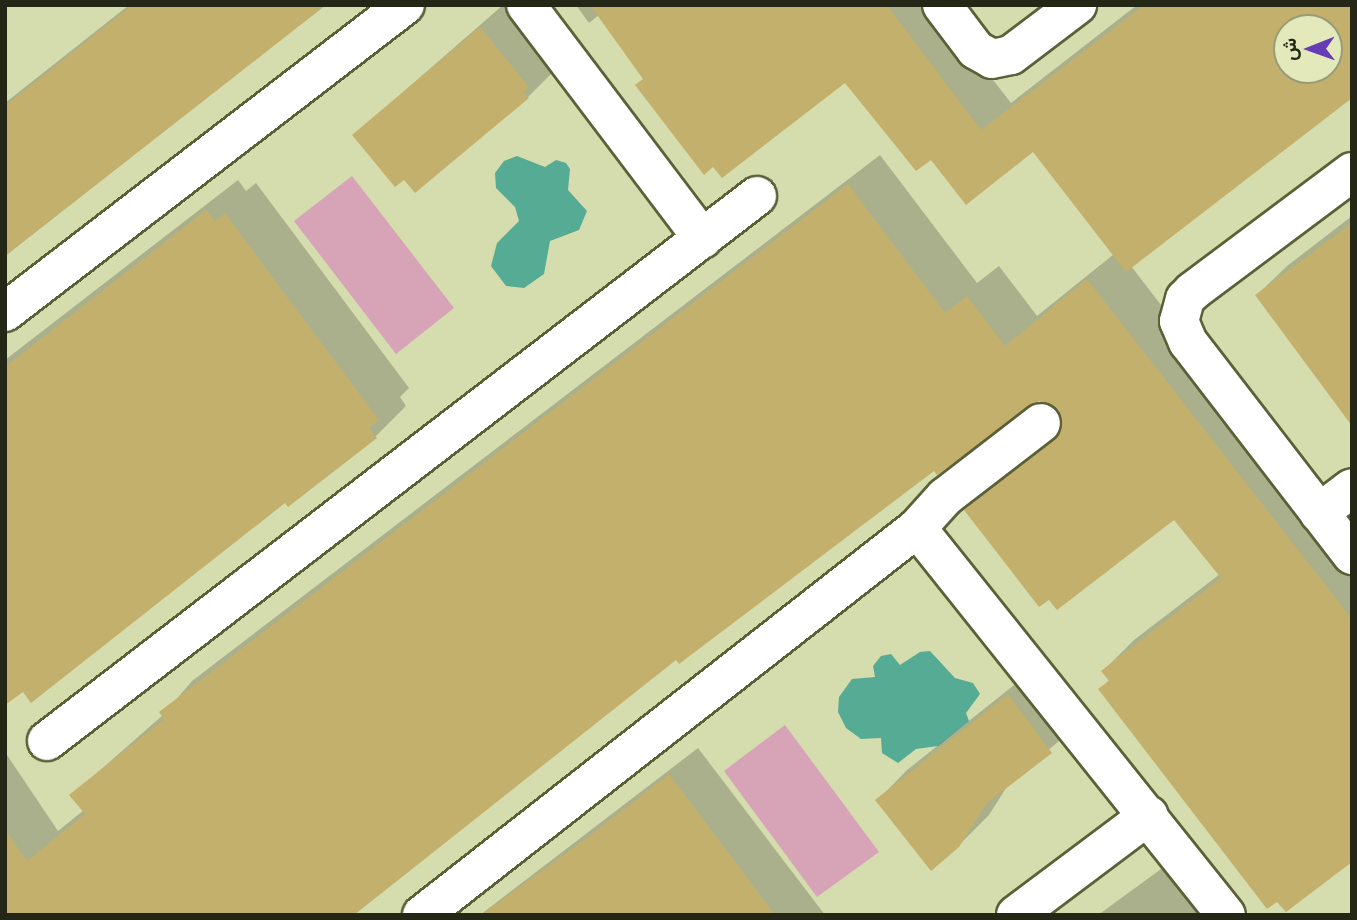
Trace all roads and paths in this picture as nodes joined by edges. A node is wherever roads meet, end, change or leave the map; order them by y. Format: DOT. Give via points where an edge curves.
graph roads {
  1 [pos="405,5"];
  2 [pos="526,5"];
  3 [pos="942,5"];
  4 [pos="1077,5"];
  5 [pos="1352,172"];
  6 [pos="757,196"];
  7 [pos="704,239"];
  8 [pos="5,312"];
  9 [pos="1041,423"];
  10 [pos="1352,488"];
  11 [pos="1319,513"];
  12 [pos="917,528"];
  13 [pos="1352,555"];
  14 [pos="47,741"];
  15 [pos="1149,815"];
  16 [pos="422,915"];
  17 [pos="1016,915"];
  18 [pos="1226,915"];
  1 -- 8 [label="street"];
  2 -- 7 [label="street"];
  3 -- 4 [label="street" via="975,50 992,59 1011,55"];
  5 -- 11 [label="street" via="1193,291 1185,299 1179,321 1188,342"];
  6 -- 7 [label="street"];
  7 -- 14 [label="street"];
  9 -- 12 [label="street" via="945,497"];
  10 -- 11 [label="street"];
  11 -- 13 [label="street"];
  12 -- 15 [label="street"];
  12 -- 16 [label="street"];
  15 -- 17 [label="street"];
  15 -- 18 [label="street"];
}
